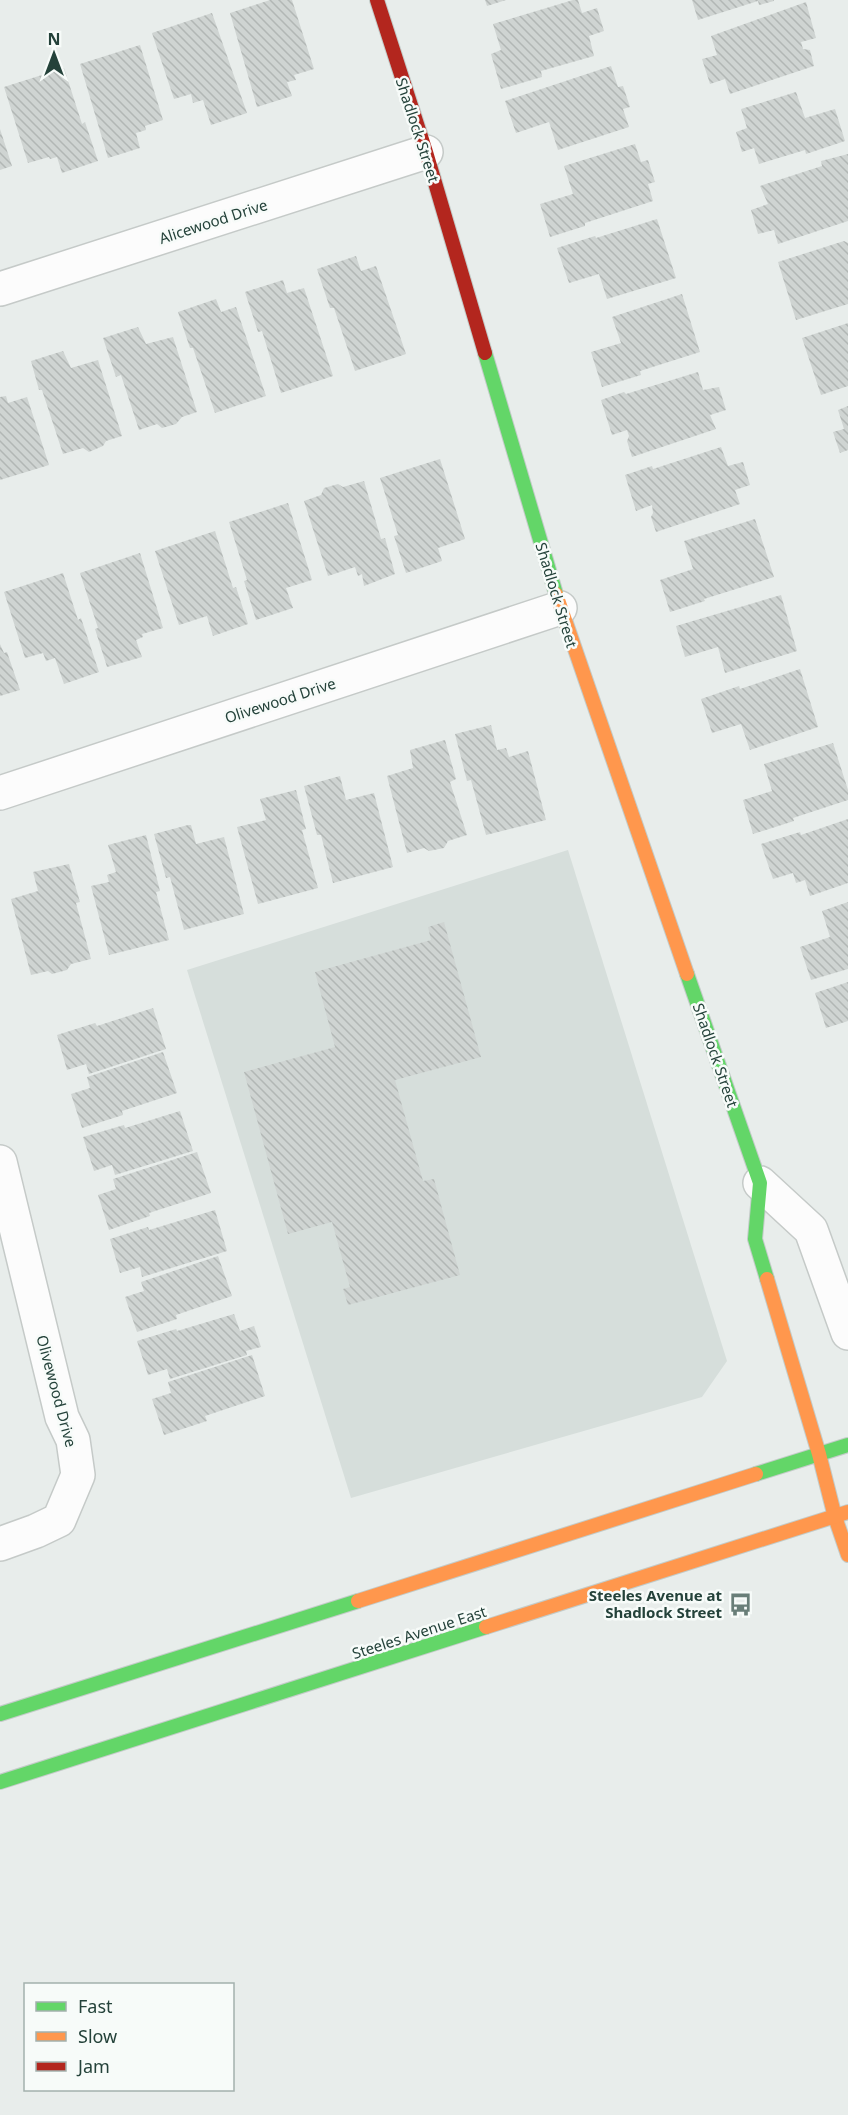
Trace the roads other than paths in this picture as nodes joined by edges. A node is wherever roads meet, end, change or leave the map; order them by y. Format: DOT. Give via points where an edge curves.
graph roads {
  1 [pos="377,0"];
  2 [pos="426,152"];
  3 [pos="0,289"];
  4 [pos="560,608"];
  5 [pos="0,793"];
  6 [pos="0,1162"];
  7 [pos="760,1183"];
  8 [pos="848,1333"];
  9 [pos="848,1445"];
  10 [pos="819,1454"];
  11 [pos="842,1515"];
  12 [pos="0,1544"];
  13 [pos="848,1555"];
  14 [pos="0,1714"];
  15 [pos="0,1782"];
  1 -- 2 [label="main road, Shadlock Street"];
  2 -- 3 [label="street, Alicewood Drive"];
  2 -- 4 [label="main road, Shadlock Street"];
  4 -- 5 [label="street, Olivewood Drive"];
  4 -- 7 [label="main road, Shadlock Street"];
  6 -- 12 [label="street, Olivewood Drive" via="62,1417 73,1440 78,1475 59,1520"];
  7 -- 8 [label="street, Shadlock Street" via="811,1230"];
  7 -- 10 [label="main road, Shadlock Street" via="755,1239"];
  9 -- 10 [label="main road"];
  10 -- 11 [label="main road, Shadlock Street"];
  10 -- 14 [label="main road"];
  11 -- 13 [label="main road, Shadlock Street"];
  11 -- 15 [label="main road, Steeles Avenue East"];
}
